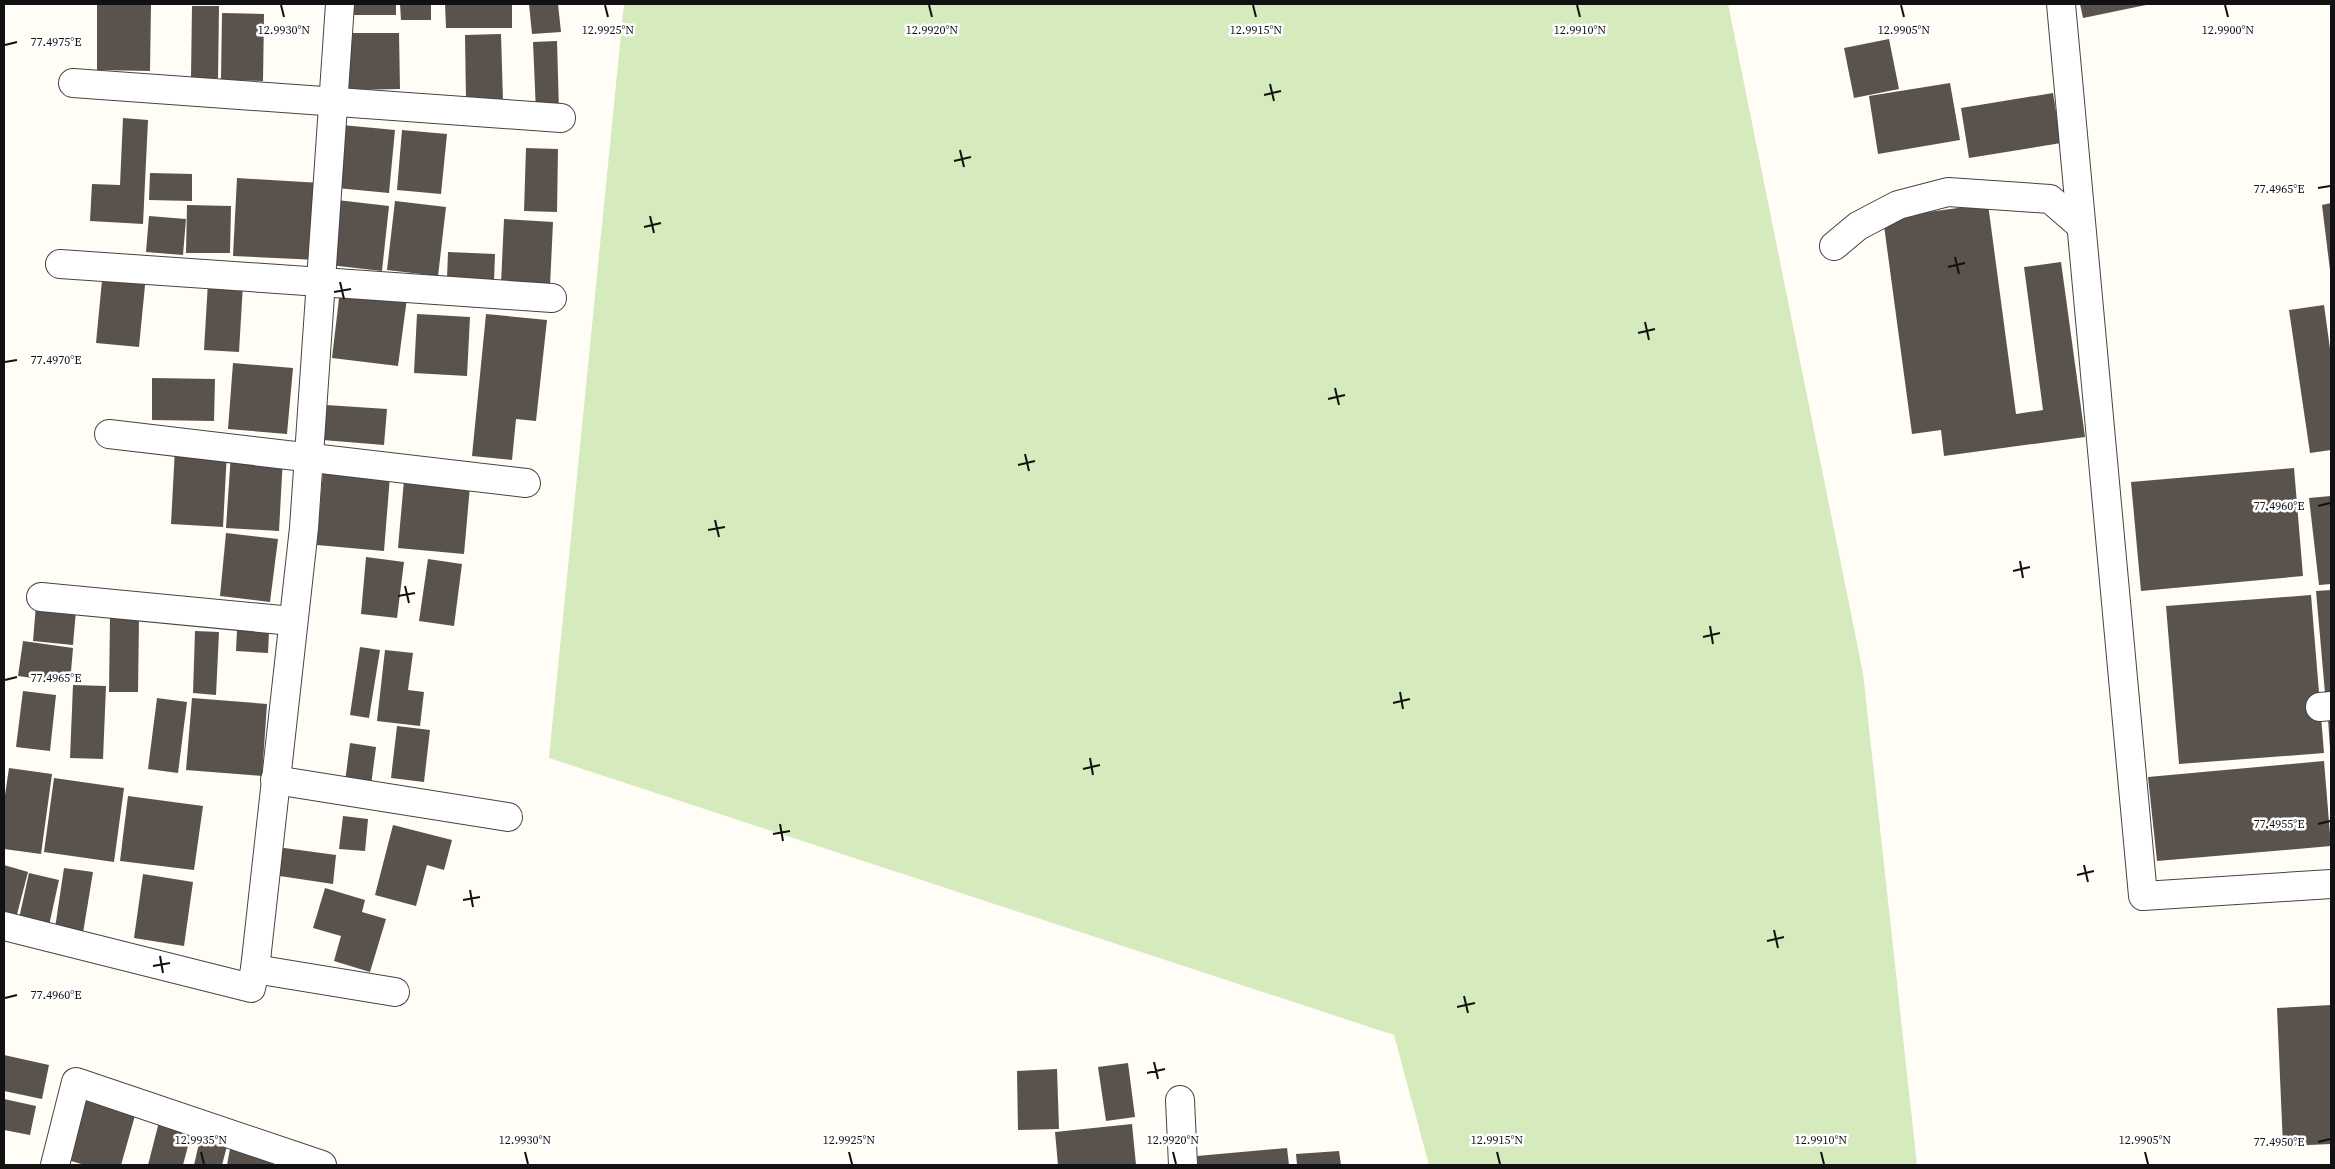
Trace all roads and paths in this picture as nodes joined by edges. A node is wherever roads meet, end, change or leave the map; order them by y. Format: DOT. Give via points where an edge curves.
graph roads {
  1 [pos="340,4"];
  2 [pos="2061,4"];
  3 [pos="73,83"];
  4 [pos="333,101"];
  5 [pos="561,118"];
  6 [pos="2080,226"];
  7 [pos="1834,246"];
  8 [pos="60,264"];
  9 [pos="321,282"];
  10 [pos="552,298"];
  11 [pos="109,434"];
  12 [pos="309,458"];
  13 [pos="526,483"];
  14 [pos="41,597"];
  15 [pos="292,621"];
  16 [pos="275,780"];
  17 [pos="508,817"];
  18 [pos="2331,884"];
  19 [pos="4,926"];
  20 [pos="255,969"];
  21 [pos="395,992"];
  22 [pos="1180,1100"];
  23 [pos="55,1165"];
  24 [pos="322,1165"];
  25 [pos="1183,1165"];
  1 -- 4 [label="street"];
  2 -- 6 [label="street"];
  3 -- 4 [label="street"];
  4 -- 5 [label="street"];
  4 -- 9 [label="street"];
  6 -- 7 [label="street" via="2050,199 1948,192 1898,204 1858,226"];
  6 -- 18 [label="street" via="2143,896"];
  8 -- 9 [label="street"];
  9 -- 10 [label="street"];
  9 -- 12 [label="street"];
  11 -- 12 [label="street"];
  12 -- 13 [label="street"];
  12 -- 15 [label="street"];
  14 -- 15 [label="street"];
  15 -- 16 [label="street"];
  16 -- 17 [label="street"];
  16 -- 20 [label="street"];
  19 -- 20 [label="street" via="251,988"];
  20 -- 21 [label="street"];
  22 -- 25 [label="street"];
  23 -- 24 [label="street" via="76,1082"];
}
